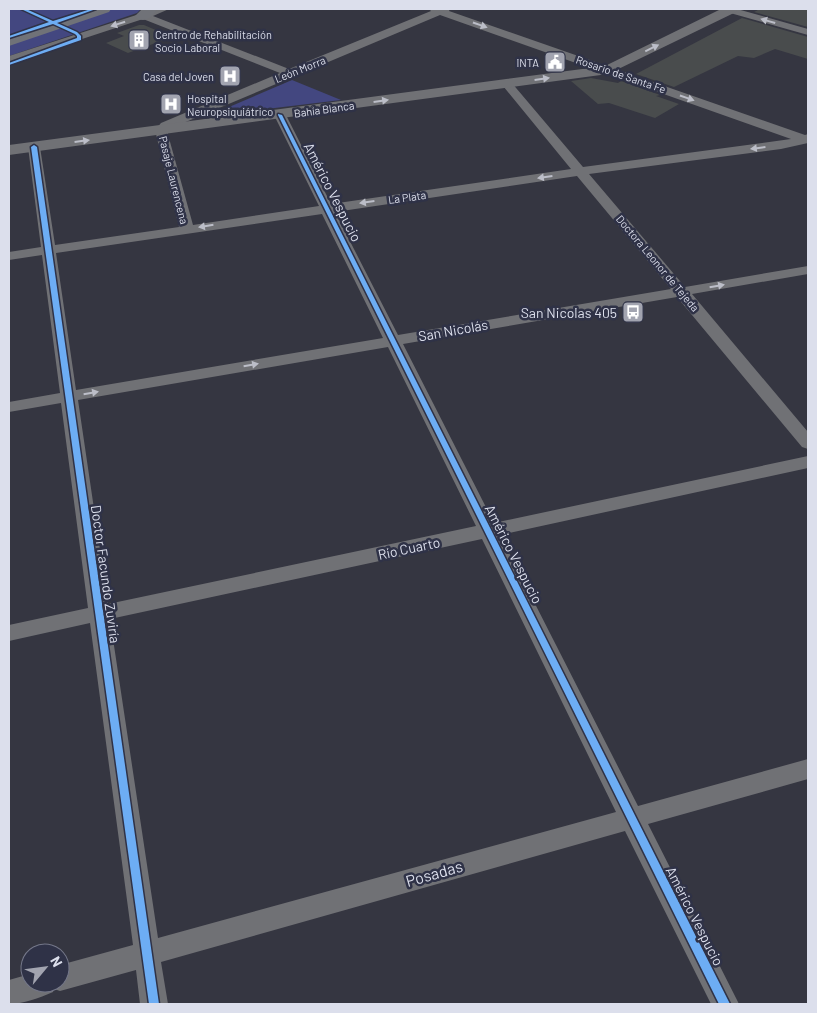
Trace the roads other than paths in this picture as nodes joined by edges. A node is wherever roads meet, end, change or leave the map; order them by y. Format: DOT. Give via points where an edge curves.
graph roads {
  1 [pos="104,9"];
  2 [pos="164,9"];
  3 [pos="440,9"];
  4 [pos="729,9"];
  5 [pos="147,12"];
  6 [pos="37,32"];
  7 [pos="95,32"];
  8 [pos="808,32"];
  9 [pos="9,41"];
  10 [pos="9,60"];
  11 [pos="608,70"];
  12 [pos="288,73"];
  13 [pos="507,84"];
  14 [pos="280,115"];
  15 [pos="162,130"];
  16 [pos="808,140"];
  17 [pos="34,147"];
  18 [pos="9,150"];
  19 [pos="582,171"];
  20 [pos="327,208"];
  21 [pos="187,229"];
  22 [pos="47,250"];
  23 [pos="9,256"];
  24 [pos="808,270"];
  25 [pos="682,292"];
  26 [pos="393,340"];
  27 [pos="68,397"];
  28 [pos="9,407"];
  29 [pos="808,442"];
  30 [pos="808,462"];
  31 [pos="488,531"];
  32 [pos="99,614"];
  33 [pos="9,633"];
  34 [pos="808,769"];
  35 [pos="632,818"];
  36 [pos="148,954"];
  37 [pos="70,975"];
  38 [pos="154,1004"];
  39 [pos="725,1004"];
  1 -- 6 [label="main road"];
  2 -- 5 [label="street"];
  3 -- 11 [label="street, Rosario de Santa Fe, one-way"];
  3 -- 12 [label="street, León Morra"];
  8 -- 4 [label="street, one-way"];
  11 -- 4 [label="street, Bahía Blanca, one-way"];
  5 -- 7 [label="street, one-way"];
  5 -- 12 [label="street"];
  6 -- 7 [label="main road"];
  6 -- 9 [label="main road"];
  7 -- 10 [label="street"];
  13 -- 11 [label="street, Bahía Blanca, one-way"];
  11 -- 16 [label="street, Rosario de Santa Fe, one-way"];
  12 -- 15 [label="street, León Morra" via="185,116"];
  14 -- 13 [label="street, Bahía Blanca, one-way"];
  13 -- 19 [label="street, Doctora Leonor de Tejeda"];
  14 -- 15 [label="street, Bahía Blanca"];
  14 -- 20 [label="street, Américo Vespucio"];
  17 -- 15 [label="street, Bahía Blanca, one-way"];
  15 -- 21 [label="street, Pasaje Laurencena"];
  16 -- 19 [label="street, La Plata, one-way"];
  17 -- 18 [label="street, Bahía Blanca"];
  17 -- 22 [label="street, Doctor Facundo Zuviría"];
  19 -- 20 [label="street, La Plata, one-way"];
  19 -- 25 [label="street, Doctora Leonor de Tejeda"];
  20 -- 21 [label="street, La Plata, one-way"];
  20 -- 26 [label="street, Américo Vespucio"];
  21 -- 22 [label="street, La Plata"];
  22 -- 23 [label="street, La Plata"];
  22 -- 27 [label="street, Doctor Facundo Zuviría"];
  25 -- 24 [label="street, San Nicolás, one-way"];
  25 -- 26 [label="street, San Nicolás"];
  25 -- 29 [label="street, Doctora Leonor de Tejeda"];
  27 -- 26 [label="street, San Nicolás, one-way"];
  26 -- 31 [label="street, Américo Vespucio"];
  27 -- 28 [label="street, San Nicolás"];
  27 -- 32 [label="street, Doctor Facundo Zuviría"];
  30 -- 31 [label="street, Río Cuarto"];
  31 -- 32 [label="street, Río Cuarto"];
  31 -- 35 [label="street, Américo Vespucio"];
  32 -- 33 [label="street, Río Cuarto"];
  32 -- 36 [label="street, Doctor Facundo Zuviría"];
  34 -- 35 [label="street, Posadas"];
  35 -- 36 [label="street, Posadas"];
  35 -- 39 [label="street, Américo Vespucio"];
  36 -- 37 [label="street, Posadas"];
  36 -- 38 [label="street, Doctor Facundo Zuviría"];
}
